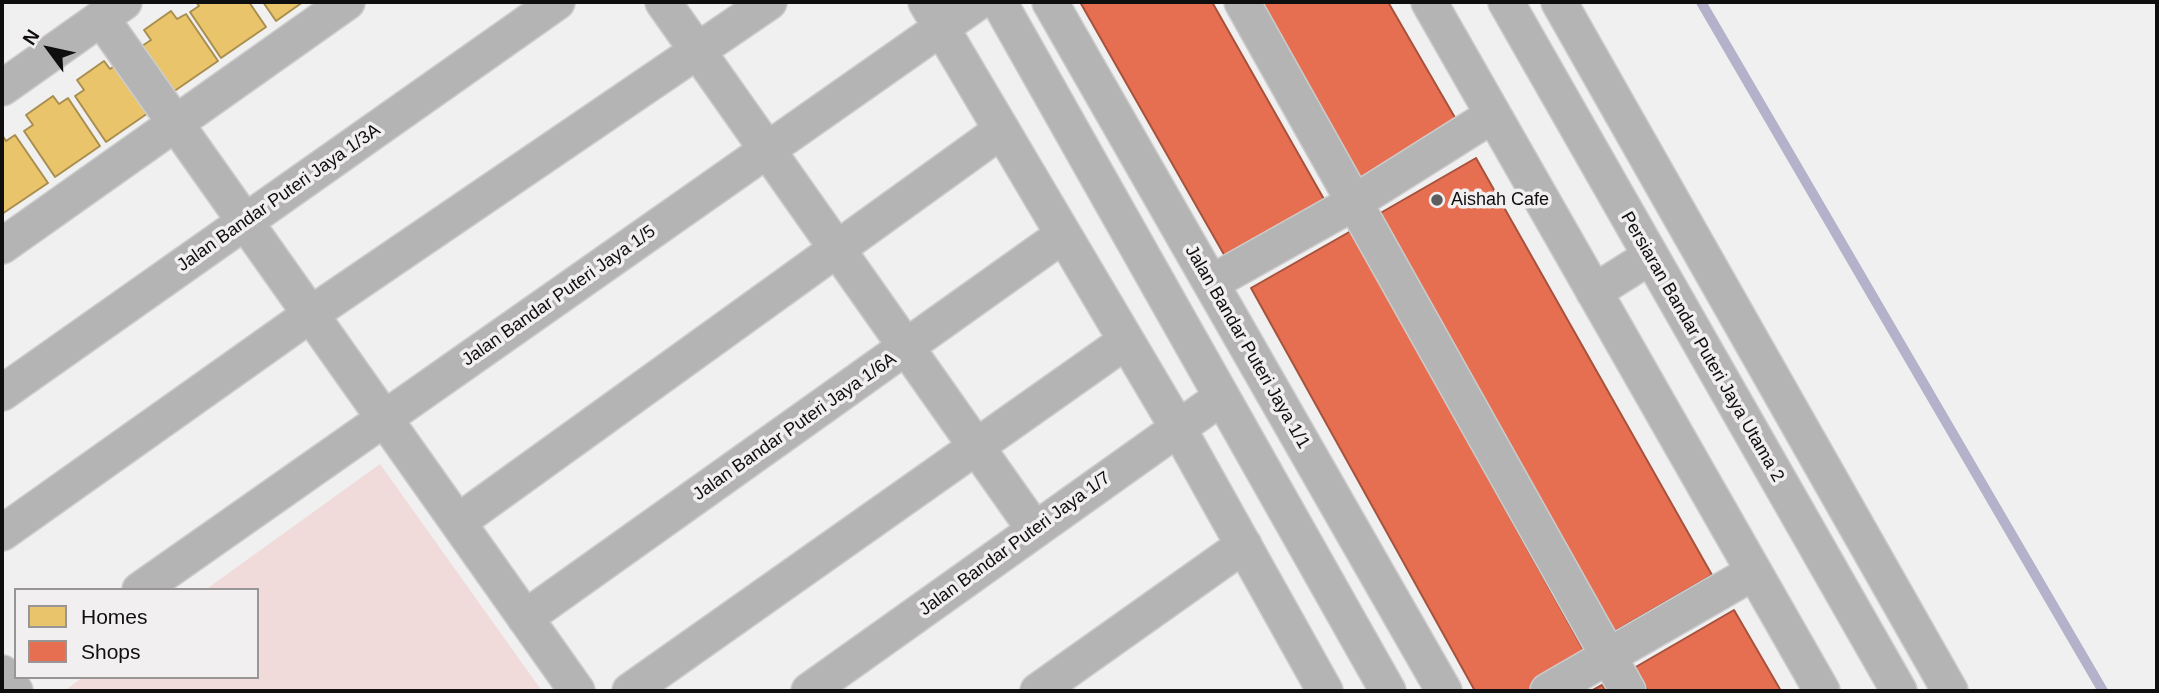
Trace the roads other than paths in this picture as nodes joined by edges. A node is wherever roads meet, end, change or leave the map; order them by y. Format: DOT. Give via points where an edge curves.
graph roads {
  1 [pos="347,2"];
  2 [pos="557,2"];
  3 [pos="663,2"];
  4 [pos="769,2"];
  5 [pos="978,2"];
  6 [pos="999,2"];
  7 [pos="1050,2"];
  8 [pos="1242,2"];
  9 [pos="1429,2"];
  10 [pos="1506,2"];
  11 [pos="1559,2"];
  12 [pos="113,10"];
  13 [pos="934,15"];
  14 [pos="698,51"];
  15 [pos="2,88"];
  16 [pos="1493,115"];
  17 [pos="175,123"];
  18 [pos="1002,130"];
  19 [pos="767,150"];
  20 [pos="1355,202"];
  21 [pos="246,221"];
  22 [pos="1063,235"];
  23 [pos="2,246"];
  24 [pos="837,249"];
  25 [pos="1651,256"];
  26 [pos="1211,283"];
  27 [pos="1594,292"];
  28 [pos="311,314"];
  29 [pos="1126,341"];
  30 [pos="907,347"];
  31 [pos="2,393"];
  32 [pos="1222,397"];
  33 [pos="385,418"];
  34 [pos="1178,428"];
  35 [pos="976,446"];
  36 [pos="458,522"];
  37 [pos="1035,530"];
  38 [pos="2,533"];
  39 [pos="1244,545"];
  40 [pos="1754,572"];
  41 [pos="143,588"];
  42 [pos="525,618"];
  43 [pos="1608,656"];
  44 [pos="578,691"];
  45 [pos="630,691"];
  46 [pos="809,691"];
  47 [pos="1038,691"];
  48 [pos="1325,691"];
  49 [pos="1388,691"];
  50 [pos="1444,691"];
  51 [pos="1548,691"];
  52 [pos="1628,691"];
  53 [pos="1822,691"];
  54 [pos="1899,691"];
  55 [pos="1950,691"];
  1 -- 17 [label="street"];
  2 -- 21 [label="street, Jalan Bandar Puteri Jaya 1/3A"];
  3 -- 14 [label="street"];
  4 -- 14 [label="street"];
  5 -- 13 [label="street, Jalan Bandar Puteri Jaya 1/5"];
  6 -- 32 [label="street"];
  7 -- 26 [label="street, Jalan Bandar Puteri Jaya 1/1"];
  8 -- 20 [label="street"];
  9 -- 16 [label="street"];
  10 -- 25 [label="street, Persiaran Bandar Puteri Jaya Utama 2"];
  11 -- 55 [label="street"];
  12 -- 15 [label="street"];
  12 -- 17 [label="street"];
  13 -- 18 [label="street"];
  13 -- 19 [label="street, Jalan Bandar Puteri Jaya 1/5"];
  14 -- 19 [label="street"];
  14 -- 28 [label="street"];
  16 -- 20 [label="street"];
  16 -- 27 [label="street"];
  17 -- 21 [label="street"];
  17 -- 23 [label="street"];
  18 -- 22 [label="street"];
  18 -- 24 [label="street"];
  19 -- 24 [label="street"];
  19 -- 33 [label="street, Jalan Bandar Puteri Jaya 1/5"];
  20 -- 26 [label="street"];
  20 -- 43 [label="street"];
  21 -- 28 [label="street"];
  21 -- 31 [label="street, Jalan Bandar Puteri Jaya 1/3A"];
  22 -- 29 [label="street"];
  22 -- 30 [label="street, Jalan Bandar Puteri Jaya 1/6A"];
  24 -- 30 [label="street"];
  24 -- 36 [label="street"];
  25 -- 27 [label="street"];
  25 -- 54 [label="street, Persiaran Bandar Puteri Jaya Utama 2"];
  26 -- 50 [label="street, Jalan Bandar Puteri Jaya 1/1"];
  27 -- 40 [label="street"];
  28 -- 33 [label="street"];
  28 -- 38 [label="street"];
  29 -- 34 [label="street"];
  29 -- 35 [label="street"];
  30 -- 35 [label="street"];
  30 -- 42 [label="street, Jalan Bandar Puteri Jaya 1/6A"];
  32 -- 34 [label="street, Jalan Bandar Puteri Jaya 1/7"];
  32 -- 49 [label="street"];
  33 -- 36 [label="street"];
  33 -- 41 [label="street, Jalan Bandar Puteri Jaya 1/5"];
  34 -- 37 [label="street, Jalan Bandar Puteri Jaya 1/7"];
  34 -- 39 [label="street"];
  35 -- 37 [label="street"];
  35 -- 45 [label="street"];
  36 -- 42 [label="street"];
  37 -- 46 [label="street, Jalan Bandar Puteri Jaya 1/7"];
  39 -- 47 [label="street"];
  39 -- 48 [label="street"];
  40 -- 43 [label="street"];
  40 -- 53 [label="street"];
  42 -- 44 [label="street"];
  43 -- 51 [label="street"];
  43 -- 52 [label="street"];
}
